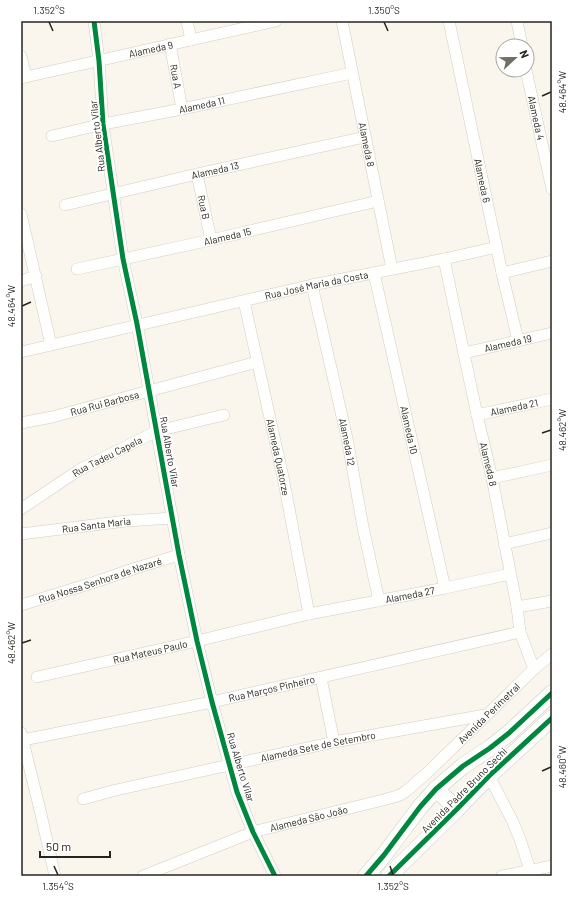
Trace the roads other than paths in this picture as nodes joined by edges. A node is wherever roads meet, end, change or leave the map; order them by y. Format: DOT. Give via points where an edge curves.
graph roads {
  1 [pos="94,21"];
  2 [pos="187,21"];
  3 [pos="276,21"];
  4 [pos="342,21"];
  5 [pos="449,21"];
  6 [pos="517,21"];
  7 [pos="254,23"];
  8 [pos="520,38"];
  9 [pos="191,40"];
  10 [pos="170,44"];
  11 [pos="21,56"];
  12 [pos="99,61"];
  13 [pos="352,73"];
  14 [pos="23,77"];
  15 [pos="528,78"];
  16 [pos="182,109"];
  17 [pos="104,124"];
  18 [pos="52,136"];
  19 [pos="365,137"];
  20 [pos="197,174"];
  21 [pos="552,189"];
  22 [pos="113,194"];
  23 [pos="378,201"];
  24 [pos="65,205"];
  25 [pos="21,214"];
  26 [pos="210,240"];
  27 [pos="497,247"];
  28 [pos="123,259"];
  29 [pos="444,259"];
  30 [pos="552,262"];
  31 [pos="77,268"];
  32 [pos="392,269"];
  33 [pos="374,273"];
  34 [pos="502,273"];
  35 [pos="36,276"];
  36 [pos="21,281"];
  37 [pos="312,285"];
  38 [pos="244,301"];
  39 [pos="137,324"];
  40 [pos="552,333"];
  41 [pos="518,340"];
  42 [pos="51,345"];
  43 [pos="21,352"];
  44 [pos="464,353"];
  45 [pos="257,362"];
  46 [pos="150,390"];
  47 [pos="552,399"];
  48 [pos="224,415"];
  49 [pos="477,415"];
  50 [pos="21,423"];
  51 [pos="157,431"];
  52 [pos="552,465"];
  53 [pos="492,478"];
  54 [pos="21,509"];
  55 [pos="173,518"];
  56 [pos="552,533"];
  57 [pos="21,534"];
  58 [pos="504,544"];
  59 [pos="180,555"];
  60 [pos="510,574"];
  61 [pos="445,588"];
  62 [pos="379,601"];
  63 [pos="552,601"];
  64 [pos="21,605"];
  65 [pos="517,607"];
  66 [pos="309,614"];
  67 [pos="520,632"];
  68 [pos="197,641"];
  69 [pos="552,654"];
  70 [pos="534,669"];
  71 [pos="37,677"];
  72 [pos="321,678"];
  73 [pos="552,693"];
  74 [pos="212,702"];
  75 [pos="485,715"];
  76 [pos="552,718"];
  77 [pos="22,736"];
  78 [pos="334,742"];
  79 [pos="229,765"];
  80 [pos="426,774"];
  81 [pos="489,776"];
  82 [pos="436,789"];
  83 [pos="83,799"];
  84 [pos="457,809"];
  85 [pos="253,832"];
  86 [pos="552,866"];
  87 [pos="530,870"];
  88 [pos="55,876"];
  89 [pos="143,876"];
  90 [pos="275,876"];
  91 [pos="366,876"];
  92 [pos="389,876"];
  93 [pos="502,876"];
  1 -- 12 [label="street, Rua Alberto Vilar"];
  2 -- 9 [label="street"];
  3 -- 7 [label="street, Alameda 9"];
  4 -- 13 [label="street, Alameda 8"];
  5 -- 27 [label="street, Alameda 6"];
  6 -- 8 [label="street"];
  7 -- 9 [label="street, Alameda 9"];
  9 -- 10 [label="street, Alameda 9"];
  10 -- 12 [label="street, Alameda 9"];
  10 -- 16 [label="street, Rua A"];
  11 -- 14 [label="street"];
  12 -- 14 [label="street, Alameda 9"];
  12 -- 17 [label="street, Rua Alberto Vilar"];
  13 -- 16 [label="street, Alameda 11"];
  13 -- 19 [label="street, Alameda 8"];
  15 -- 21 [label="street, Alameda 4"];
  16 -- 17 [label="street, Alameda 11"];
  17 -- 18 [label="street, Alameda 11"];
  17 -- 22 [label="street, Rua Alberto Vilar"];
  19 -- 20 [label="street, Alameda 13"];
  19 -- 23 [label="street, Alameda 8"];
  20 -- 22 [label="street, Alameda 13"];
  20 -- 26 [label="street, Rua B"];
  22 -- 24 [label="street, Alameda 13"];
  22 -- 28 [label="street, Rua Alberto Vilar"];
  23 -- 26 [label="street, Alameda 15"];
  23 -- 32 [label="street, Alameda 8"];
  25 -- 35 [label="street"];
  26 -- 28 [label="street, Alameda 15"];
  27 -- 29 [label="street, Rua José Maria da Costa"];
  27 -- 34 [label="street, Alameda 6"];
  28 -- 31 [label="street, Alameda 15"];
  28 -- 39 [label="street, Rua Alberto Vilar"];
  29 -- 32 [label="street, Rua José Maria da Costa"];
  29 -- 44 [label="street, Alameda 8"];
  30 -- 34 [label="street"];
  32 -- 33 [label="street, Rua José Maria da Costa"];
  33 -- 37 [label="street, Rua José Maria da Costa"];
  33 -- 61 [label="street, Alameda 10"];
  34 -- 41 [label="street, Alameda 6"];
  35 -- 36 [label="street"];
  35 -- 42 [label="street"];
  37 -- 38 [label="street, Rua José Maria da Costa"];
  37 -- 62 [label="street, Alameda 12" via="347,438"];
  38 -- 39 [label="street, Rua José Maria da Costa"];
  38 -- 45 [label="street, Alameda Quatorze"];
  39 -- 42 [label="street, Rua José Maria da Costa"];
  39 -- 46 [label="street, Rua Alberto Vilar"];
  40 -- 41 [label="street, Alameda 19"];
  41 -- 44 [label="street, Alameda 19"];
  42 -- 43 [label="street, Rua José Maria da Costa"];
  44 -- 49 [label="street, Alameda 8"];
  45 -- 46 [label="street, Rua Rui Barbosa"];
  45 -- 66 [label="street, Alameda Quatorze" via="283,477"];
  46 -- 50 [label="street, Rua Rui Barbosa"];
  46 -- 51 [label="street, Rua Alberto Vilar"];
  47 -- 49 [label="street, Alameda 21"];
  48 -- 51 [label="street, Rua Tadeu Capela"];
  49 -- 53 [label="street, Alameda 8"];
  51 -- 54 [label="street, Rua Tadeu Capela" via="82,469"];
  51 -- 55 [label="street, Rua Alberto Vilar"];
  52 -- 53 [label="street"];
  53 -- 58 [label="street, Alameda 8"];
  55 -- 57 [label="street, Rua Santa Maria"];
  55 -- 59 [label="street, Rua Alberto Vilar"];
  56 -- 58 [label="street"];
  58 -- 60 [label="street, Alameda 8"];
  59 -- 64 [label="street, Rua Nossa Senhora de Nazaré"];
  59 -- 68 [label="street, Rua Alberto Vilar"];
  60 -- 61 [label="street, Alameda 27"];
  60 -- 65 [label="street, Alameda 8"];
  61 -- 62 [label="street, Alameda 27"];
  62 -- 66 [label="street, Alameda 27"];
  63 -- 65 [label="street"];
  65 -- 67 [label="street, Alameda 8"];
  66 -- 68 [label="street, Rua Mateus Paulo"];
  67 -- 70 [label="street, Alameda 8"];
  67 -- 72 [label="street, Rua Marços Pinheiro"];
  68 -- 71 [label="street, Rua Mateus Paulo"];
  68 -- 74 [label="street, Rua Alberto Vilar"];
  69 -- 70 [label="street, Avenida Perimetral"];
  70 -- 75 [label="street, Avenida Perimetral"];
  72 -- 74 [label="street, Rua Marços Pinheiro"];
  72 -- 78 [label="street"];
  73 -- 82 [label="main road, Avenida Padre Bruno Sechi" via="509,733"];
  74 -- 77 [label="street, Rua Marços Pinheiro"];
  74 -- 79 [label="street, Rua Alberto Vilar"];
  75 -- 78 [label="street, Alameda Sete de Setembro"];
  75 -- 80 [label="street, Avenida Perimetral"];
  76 -- 81 [label="main road, Avenida Padre Bruno Sechi"];
  77 -- 88 [label="street"];
  78 -- 79 [label="street, Alameda Sete de Setembro"];
  79 -- 83 [label="street, Alameda Sete de Setembro"];
  79 -- 85 [label="street, Rua Alberto Vilar"];
  80 -- 85 [label="street, Alameda São João" via="400,795"];
  81 -- 84 [label="main road, Avenida Padre Bruno Sechi"];
  81 -- 87 [label="street" via="512,820"];
  82 -- 84 [label="main road"];
  82 -- 91 [label="main road, Avenida Padre Bruno Sechi"];
  84 -- 92 [label="main road, Avenida Padre Bruno Sechi"];
  85 -- 89 [label="street, Alameda São João"];
  85 -- 90 [label="street, Rua Alberto Vilar"];
  86 -- 87 [label="street"];
  87 -- 93 [label="street"];
}
